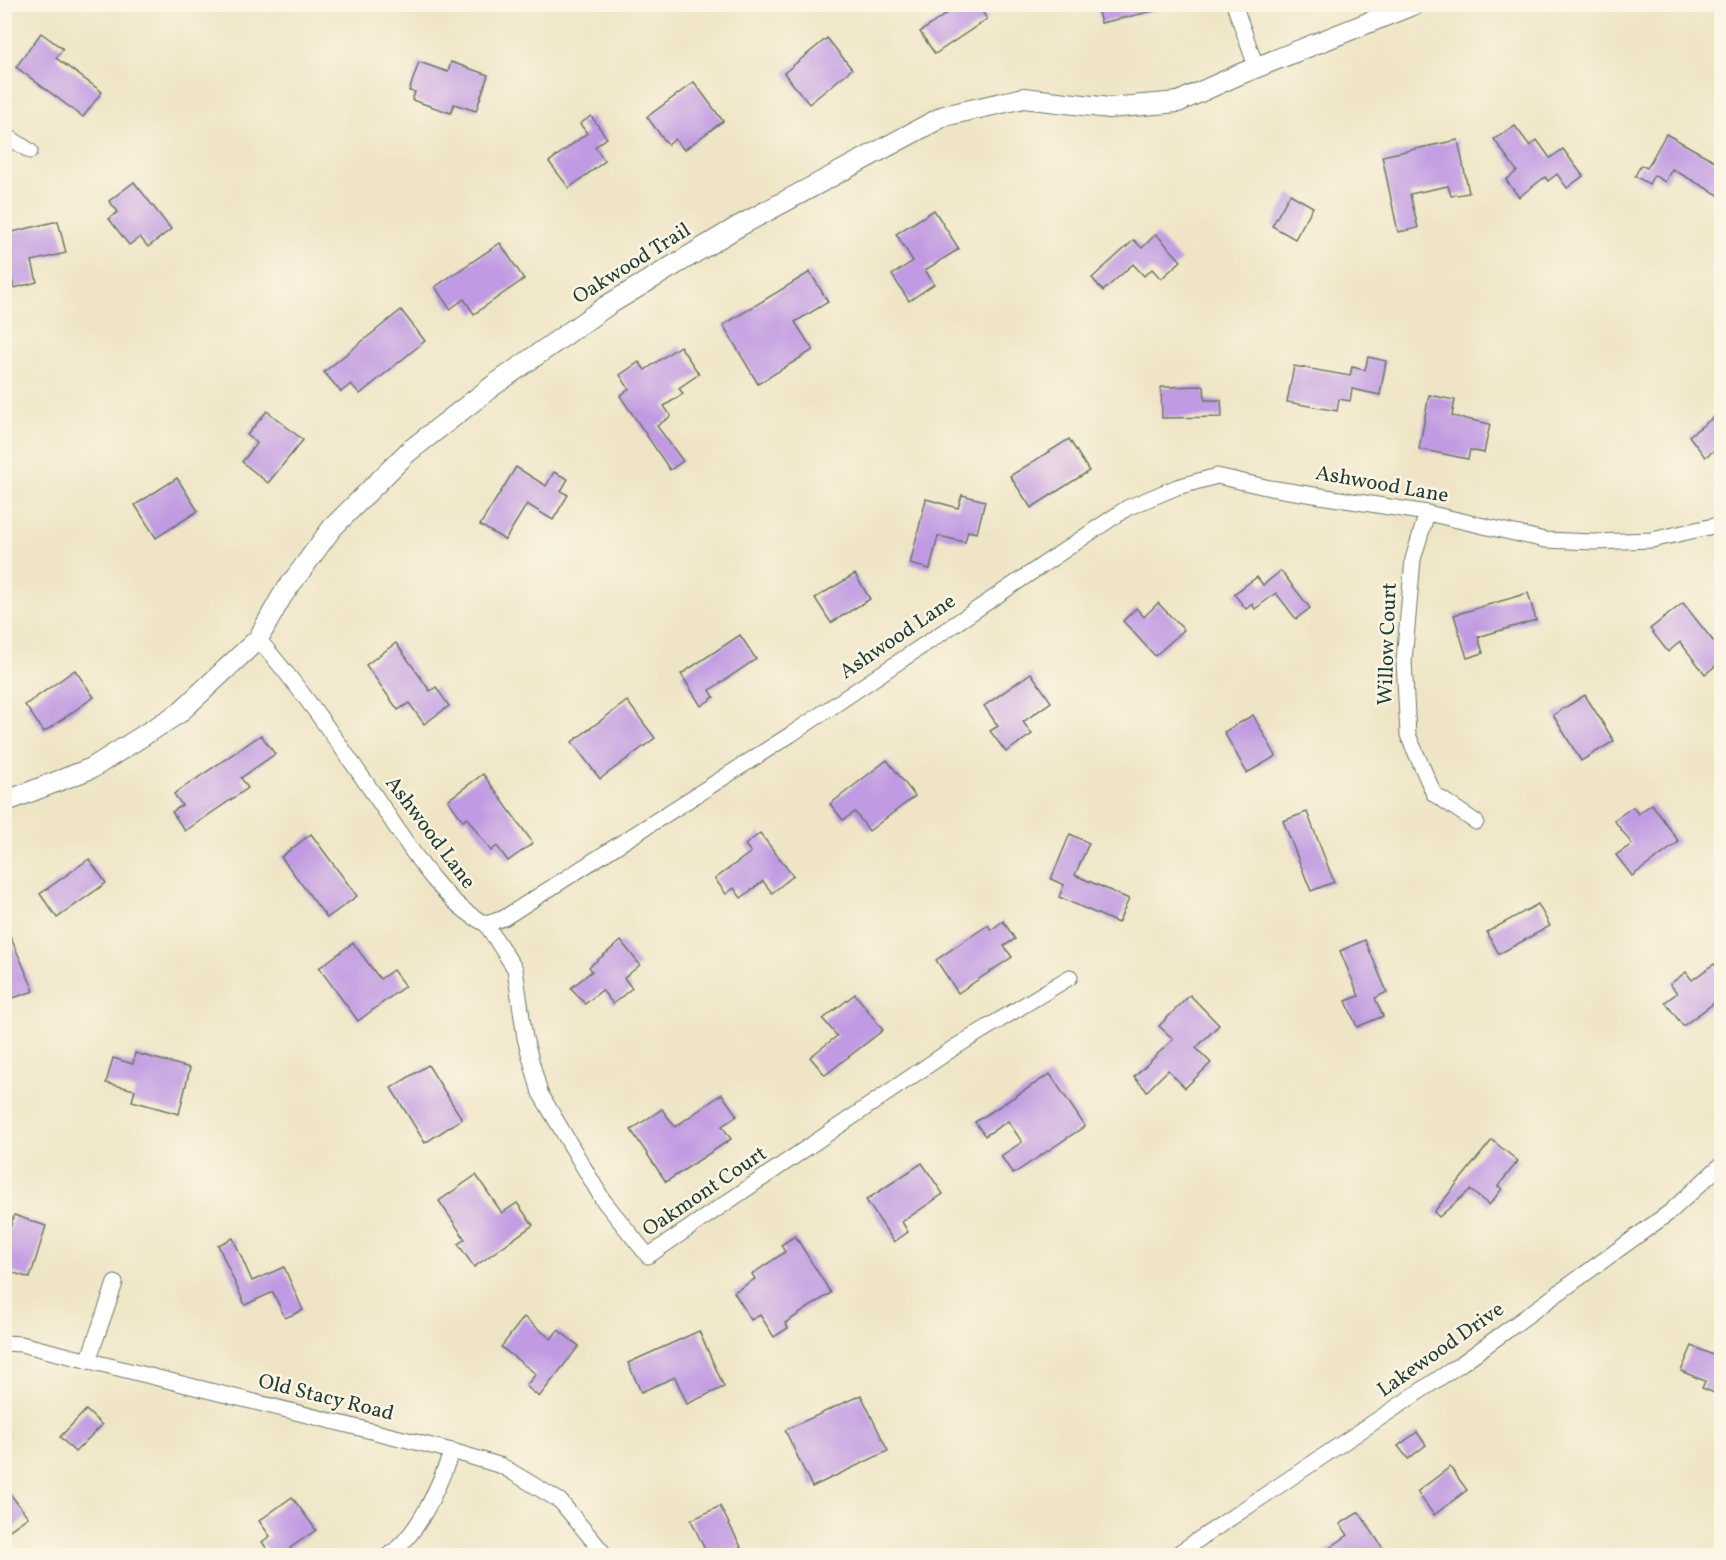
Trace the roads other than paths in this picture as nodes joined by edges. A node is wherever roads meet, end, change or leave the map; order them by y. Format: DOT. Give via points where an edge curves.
graph roads {
  1 [pos="1234,4"];
  2 [pos="1415,4"];
  3 [pos="1257,69"];
  4 [pos="4,134"];
  5 [pos="30,151"];
  6 [pos="1427,513"];
  7 [pos="1722,524"];
  8 [pos="258,639"];
  9 [pos="4,802"];
  10 [pos="1476,822"];
  11 [pos="486,924"];
  12 [pos="1070,977"];
  13 [pos="1722,1164"];
  14 [pos="115,1283"];
  15 [pos="4,1342"];
  16 [pos="88,1361"];
  17 [pos="452,1451"];
  18 [pos="388,1556"];
  19 [pos="606,1556"];
  20 [pos="1174,1556"];
  1 -- 3 [label="street"];
  2 -- 3 [label="street, Oakwood Trail"];
  3 -- 8 [label="street, Oakwood Trail" via="1164,105 1109,108 1024,98 944,116 740,226 608,305 494,385 408,452 332,528 282,596"];
  4 -- 5 [label="street"];
  6 -- 7 [label="street, Ashwood Lane" via="1545,540 1594,542 1652,540"];
  6 -- 10 [label="street, Willow Court" via="1411,579 1404,661 1408,735 1434,794"];
  6 -- 11 [label="street, Ashwood Lane" via="1217,476 1177,487 1127,508 790,735 504,918"];
  8 -- 9 [label="street, Oakwood Trail" via="169,719 92,768"];
  8 -- 11 [label="street, Ashwood Lane" via="297,683 426,869 466,915"];
  11 -- 12 [label="street, Oakmont Court" via="515,969 525,1038 540,1093 603,1200 648,1256 952,1049"];
  13 -- 20 [label="street, Lakewood Drive" via="1670,1212 1462,1363"];
  14 -- 16 [label="street"];
  15 -- 16 [label="street, Old Stacy Road"];
  16 -- 17 [label="street, Old Stacy Road"];
  17 -- 18 [label="street" via="427,1508 397,1550"];
  17 -- 19 [label="street, Old Stacy Road" via="502,1466 560,1501"];
}
